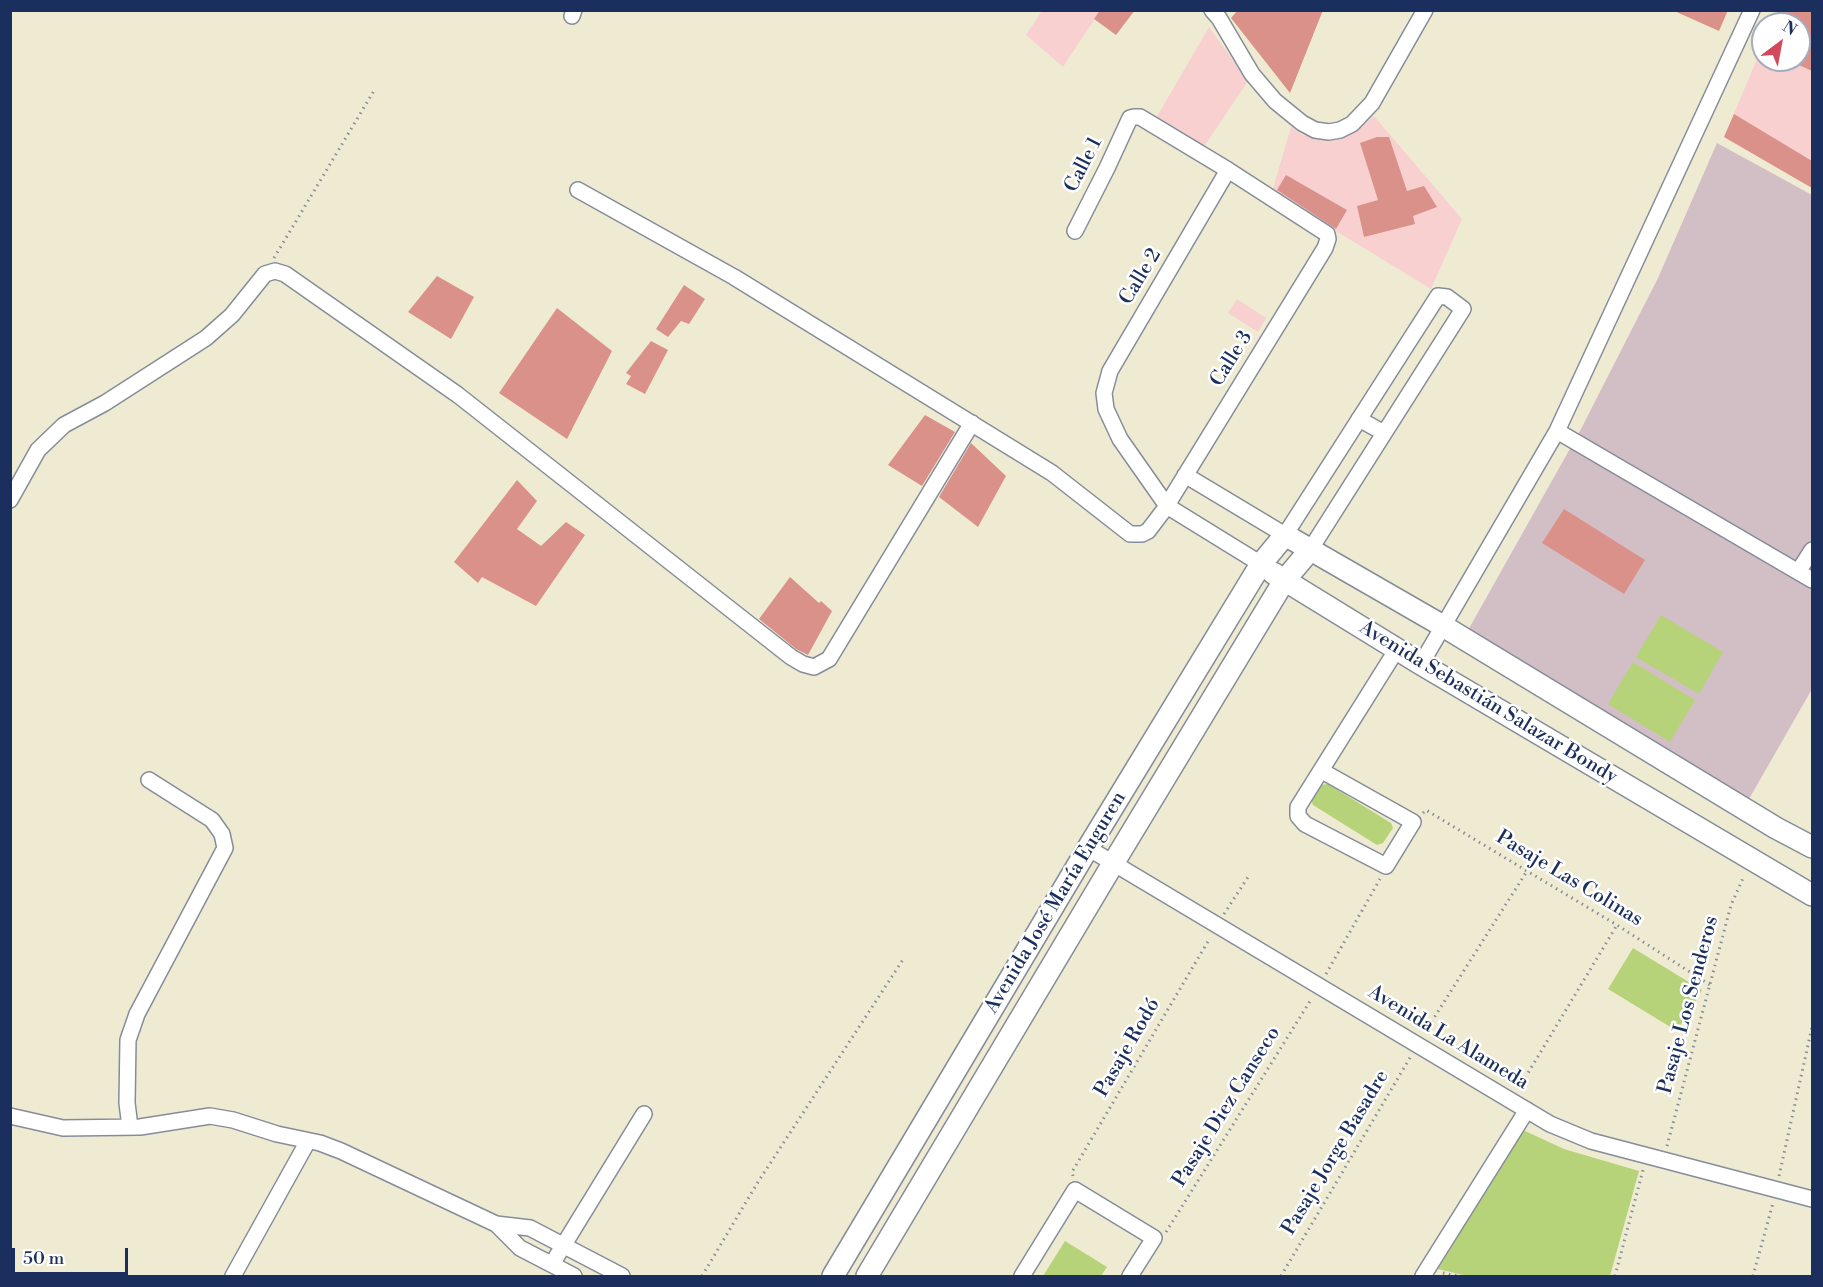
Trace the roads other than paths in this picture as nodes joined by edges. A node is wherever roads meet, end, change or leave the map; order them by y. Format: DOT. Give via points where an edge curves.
graph roads {
  1 [pos="1425,10"];
  2 [pos="1752,10"];
  3 [pos="1220,13"];
  4 [pos="1228,170"];
  5 [pos="578,190"];
  6 [pos="1075,231"];
  7 [pos="1359,418"];
  8 [pos="972,423"];
  9 [pos="1557,431"];
  10 [pos="1384,433"];
  11 [pos="1185,475"];
  12 [pos="10,500"];
  13 [pos="1167,506"];
  14 [pos="1285,535"];
  15 [pos="1310,550"];
  16 [pos="1812,550"];
  17 [pos="1261,564"];
  18 [pos="1798,572"];
  19 [pos="1812,580"];
  20 [pos="1284,581"];
  21 [pos="1443,626"];
  22 [pos="1397,649"];
  23 [pos="1421,663"];
  24 [pos="1322,771"];
  25 [pos="149,780"];
  26 [pos="1812,847"];
  27 [pos="1088,848"];
  28 [pos="1114,862"];
  29 [pos="1812,895"];
  30 [pos="1527,1110"];
  31 [pos="644,1113"];
  32 [pos="10,1116"];
  33 [pos="130,1127"];
  34 [pos="308,1140"];
  35 [pos="1812,1199"];
  36 [pos="496,1224"];
  37 [pos="564,1245"];
  38 [pos="552,1264"];
  39 [pos="233,1276"];
  40 [pos="574,1276"];
  41 [pos="622,1276"];
  42 [pos="833,1276"];
  43 [pos="867,1276"];
  44 [pos="1022,1276"];
  45 [pos="1130,1276"];
  46 [pos="1423,1276"];
  1 -- 3 [label="street" via="1372,103 1352,124 1329,132 1302,123 1275,101 1252,74"];
  2 -- 9 [label="street"];
  4 -- 6 [label="street, Calle 1" via="1140,117 1130,118"];
  4 -- 11 [label="street, Calle 3" via="1328,238"];
  4 -- 13 [label="street, Calle 2" via="1110,371 1104,393 1106,409 1120,439"];
  5 -- 8 [label="street, Calle 3" via="734,277"];
  7 -- 10 [label="street"];
  7 -- 10 [label="street" via="1438,296 1448,297 1463,309"];
  7 -- 14 [label="street"];
  8 -- 12 [label="street" via="829,659 814,667 802,664 458,395 285,274 275,271 265,274 232,315 206,338 64,425 38,450"];
  8 -- 13 [label="street, Calle 3" via="1052,474 1130,534 1148,531"];
  9 -- 18 [label="street"];
  9 -- 21 [label="street"];
  10 -- 15 [label="street"];
  11 -- 13 [label="street, Calle 3"];
  11 -- 14 [label="street"];
  13 -- 17 [label="street, Avenida Sebastián Salazar Bondy"];
  14 -- 15 [label="street"];
  14 -- 17 [label="street, Avenida José María Euguren"];
  15 -- 20 [label="street, Avenida José María Euguren"];
  15 -- 21 [label="street"];
  16 -- 18 [label="street"];
  17 -- 20 [label="street, Avenida Sebastián Salazar Bondy"];
  17 -- 27 [label="street, Avenida José María Euguren"];
  18 -- 19 [label="street"];
  20 -- 22 [label="street, Avenida Sebastián Salazar Bondy"];
  20 -- 28 [label="street, Avenida José María Euguren"];
  21 -- 23 [label="street"];
  21 -- 26 [label="street"];
  22 -- 23 [label="street, Avenida Sebastián Salazar Bondy"];
  22 -- 24 [label="street"];
  23 -- 29 [label="street, Avenida Sebastián Salazar Bondy"];
  24 -- 24 [label="street" via="1298,807 1298,816 1305,824 1386,866 1413,822"];
  25 -- 33 [label="street" via="212,820 222,834 225,848 137,1014 128,1040"];
  27 -- 28 [label="street, Avenida La Alameda"];
  27 -- 42 [label="street, Avenida José María Euguren"];
  28 -- 30 [label="street, Avenida La Alameda"];
  28 -- 43 [label="street, Avenida José María Euguren"];
  30 -- 35 [label="street, Avenida La Alameda" via="1592,1141"];
  30 -- 46 [label="street"];
  31 -- 37 [label="street"];
  32 -- 33 [label="street" via="63,1128"];
  33 -- 34 [label="street" via="210,1116"];
  34 -- 36 [label="street" via="387,1171"];
  34 -- 39 [label="street"];
  36 -- 37 [label="street" via="530,1228"];
  36 -- 38 [label="street" via="520,1248"];
  37 -- 38 [label="street"];
  37 -- 41 [label="street"];
  38 -- 40 [label="street"];
  44 -- 45 [label="street" via="1075,1190 1154,1238"];
}
